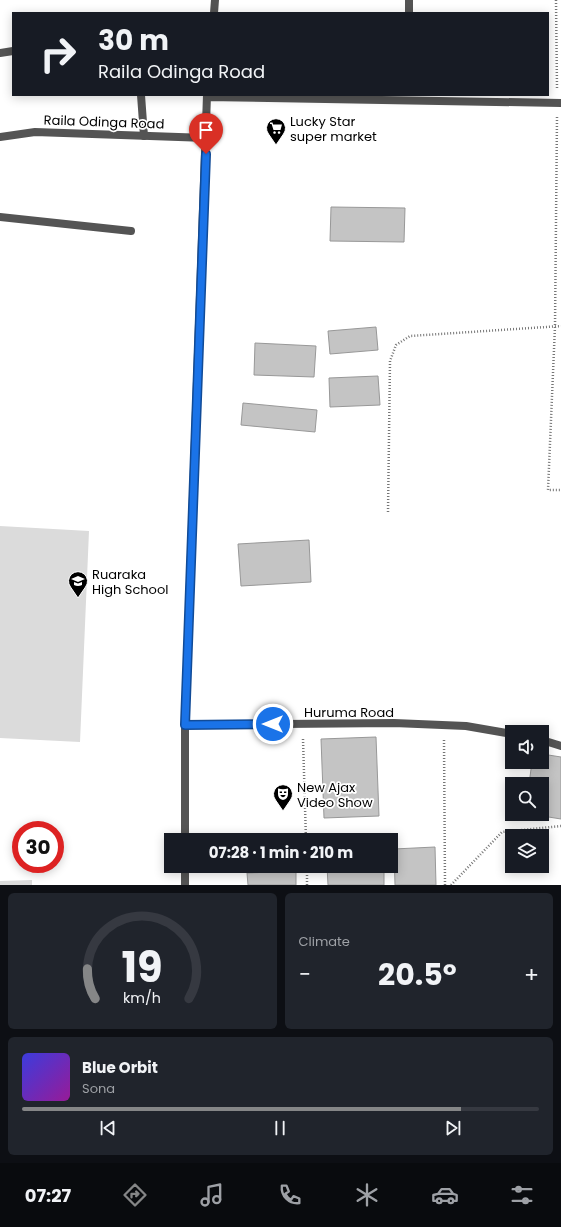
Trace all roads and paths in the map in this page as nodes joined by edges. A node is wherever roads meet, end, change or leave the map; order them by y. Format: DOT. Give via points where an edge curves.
graph roads {
  1 [pos="215,0"];
  2 [pos="409,0"];
  3 [pos="556,0"];
  4 [pos="214,12"];
  5 [pos="409,12"];
  6 [pos="12,51"];
  7 [pos="0,53"];
  8 [pos="141,96"];
  9 [pos="207,96"];
  10 [pos="408,98"];
  11 [pos="559,103"];
  12 [pos="0,135"];
  13 [pos="144,136"];
  14 [pos="207,138"];
  15 [pos="0,217"];
  16 [pos="132,231"];
  17 [pos="555,326"];
  18 [pos="561,326"];
  19 [pos="561,490"];
  20 [pos="388,512"];
  21 [pos="303,724"];
  22 [pos="185,725"];
  23 [pos="444,725"];
  24 [pos="505,733"];
  25 [pos="549,742"];
  26 [pos="561,746"];
  27 [pos="561,826"];
  28 [pos="185,833"];
  29 [pos="306,833"];
  30 [pos="185,873"];
  31 [pos="307,873"];
  32 [pos="185,885"];
  33 [pos="308,885"];
  34 [pos="445,885"];
  35 [pos="451,885"];
  1 -- 4 [label="street"];
  2 -- 5 [label="street"];
  3 -- 11 [label="path"];
  6 -- 7 [label="street"];
  8 -- 13 [label="street"];
  9 -- 10 [label="street"];
  9 -- 14 [label="street"];
  10 -- 11 [label="street"];
  11 -- 17 [label="path"];
  12 -- 13 [label="street, Raila Odinga Road" via="35,132"];
  13 -- 14 [label="street, Raila Odinga Road"];
  14 -- 22 [label="street"];
  15 -- 16 [label="street"];
  17 -- 18 [label="path"];
  17 -- 19 [label="path" via="548,490"];
  17 -- 20 [label="path" via="410,336 396,345 390,361"];
  21 -- 22 [label="street, Huruma Road"];
  21 -- 23 [label="street, Huruma Road"];
  21 -- 29 [label="path"];
  22 -- 28 [label="street"];
  23 -- 24 [label="street, Huruma Road"];
  23 -- 34 [label="path"];
  25 -- 26 [label="street"];
  27 -- 35 [label="path" via="502,832"];
  30 -- 32 [label="street"];
  31 -- 33 [label="path"];
}
